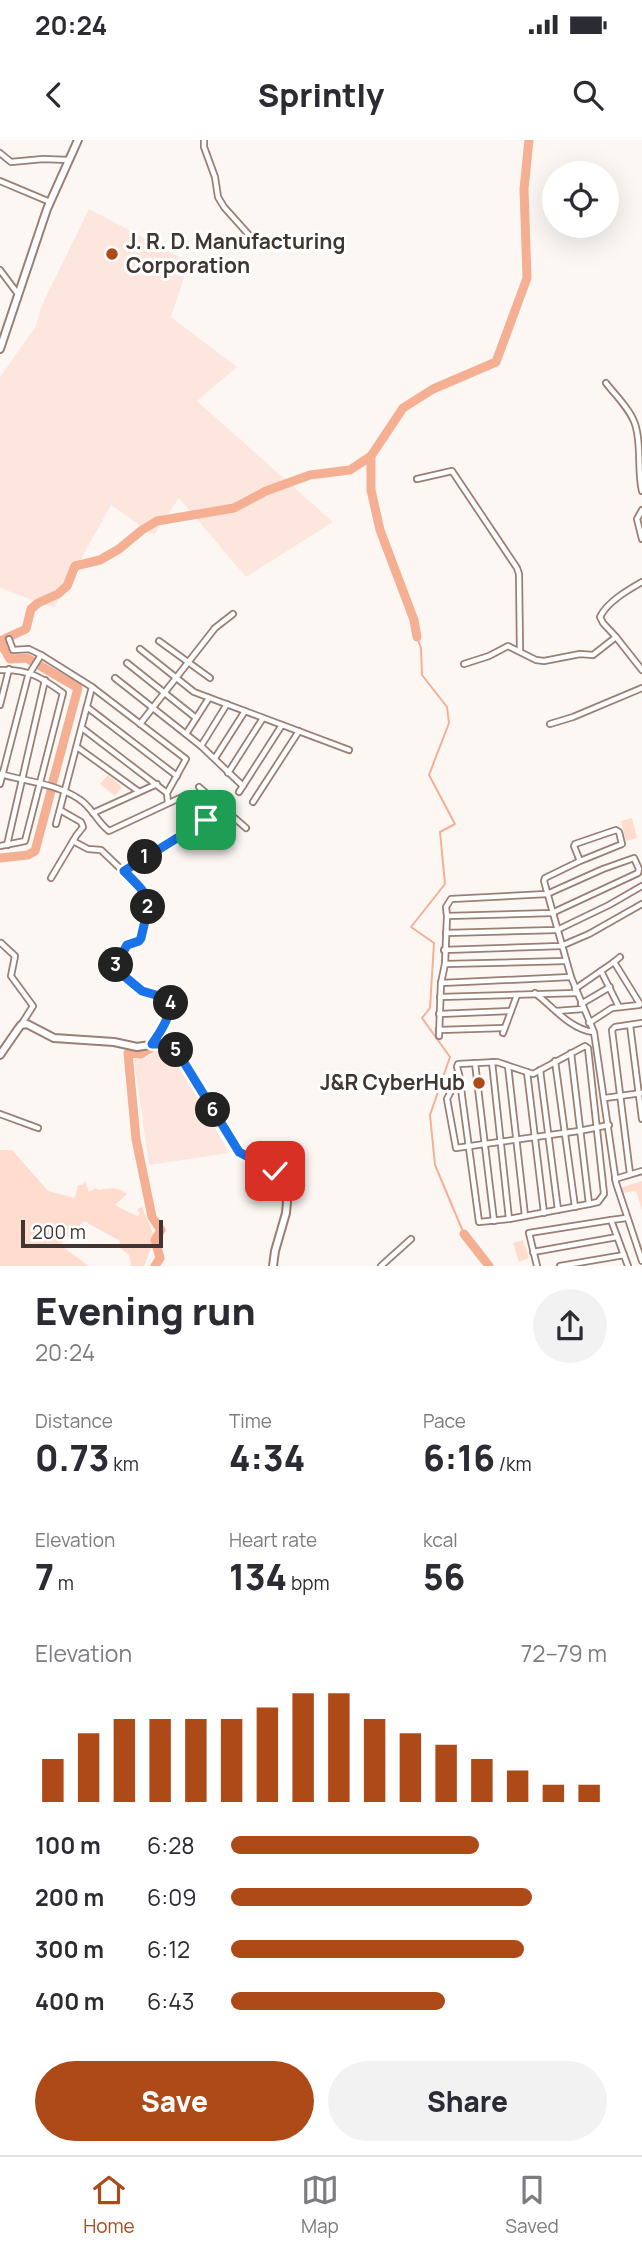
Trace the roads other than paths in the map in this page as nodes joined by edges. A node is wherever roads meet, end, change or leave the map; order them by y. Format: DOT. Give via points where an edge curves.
graph roads {
  1 [pos="78,140"];
  2 [pos="204,140"];
  3 [pos="0,153"];
  4 [pos="69,160"];
  5 [pos="0,181"];
  6 [pos="51,202"];
  7 [pos="286,242"];
  8 [pos="0,270"];
  9 [pos="18,294"];
  10 [pos="1,345"];
  11 [pos="606,383"];
  12 [pos="417,479"];
  13 [pos="642,491"];
  14 [pos="642,510"];
  15 [pos="642,539"];
  16 [pos="642,582"];
  17 [pos="233,614"];
  18 [pos="617,637"];
  19 [pos="9,639"];
  20 [pos="159,641"];
  21 [pos="140,649"];
  22 [pos="520,651"];
  23 [pos="41,655"];
  24 [pos="127,663"];
  25 [pos="188,663"];
  26 [pos="464,664"];
  27 [pos="9,669"];
  28 [pos="0,670"];
  29 [pos="642,670"];
  30 [pos="30,673"];
  31 [pos="114,678"];
  32 [pos="176,678"];
  33 [pos="210,678"];
  34 [pos="45,680"];
  35 [pos="92,687"];
  36 [pos="642,688"];
  37 [pos="164,693"];
  38 [pos="209,698"];
  39 [pos="227,704"];
  40 [pos="0,705"];
  41 [pos="87,708"];
  42 [pos="153,708"];
  43 [pos="245,711"];
  44 [pos="196,718"];
  45 [pos="263,718"];
  46 [pos="140,724"];
  47 [pos="550,724"];
  48 [pos="282,725"];
  49 [pos="82,727"];
  50 [pos="299,732"];
  51 [pos="186,734"];
  52 [pos="201,746"];
  53 [pos="77,747"];
  54 [pos="349,750"];
  55 [pos="215,758"];
  56 [pos="228,773"];
  57 [pos="1,774"];
  58 [pos="177,776"];
  59 [pos="20,780"];
  60 [pos="158,783"];
  61 [pos="0,784"];
  62 [pos="40,784"];
  63 [pos="243,786"];
  64 [pos="199,787"];
  65 [pos="138,791"];
  66 [pos="65,792"];
  67 [pos="239,792"];
  68 [pos="167,793"];
  69 [pos="184,796"];
  70 [pos="253,802"];
  71 [pos="168,803"];
  72 [pos="219,804"];
  73 [pos="60,810"];
  74 [pos="93,813"];
  75 [pos="56,824"];
  76 [pos="247,828"];
  77 [pos="73,841"];
  78 [pos="7,845"];
  79 [pos="0,846"];
  80 [pos="580,861"];
  81 [pos="124,871"];
  82 [pos="51,878"];
  83 [pos="642,886"];
  84 [pos="547,894"];
  85 [pos="642,904"];
  86 [pos="552,913"];
  87 [pos="447,916"];
  88 [pos="556,929"];
  89 [pos="446,933"];
  90 [pos="1,943"];
  91 [pos="561,946"];
  92 [pos="444,950"];
  93 [pos="620,957"];
  94 [pos="566,961"];
  95 [pos="614,962"];
  96 [pos="444,964"];
  97 [pos="601,971"];
  98 [pos="571,976"];
  99 [pos="441,982"];
  100 [pos="610,987"];
  101 [pos="576,991"];
  102 [pos="536,993"];
  103 [pos="517,995"];
  104 [pos="440,998"];
  105 [pos="641,1004"];
  106 [pos="582,1007"];
  107 [pos="619,1007"];
  108 [pos="511,1011"];
  109 [pos="556,1011"];
  110 [pos="439,1014"];
  111 [pos="589,1023"];
  112 [pos="642,1023"];
  113 [pos="21,1025"];
  114 [pos="630,1025"];
  115 [pos="594,1032"];
  116 [pos="152,1044"];
  117 [pos="571,1053"];
  118 [pos="0,1055"];
  119 [pos="555,1061"];
  120 [pos="492,1062"];
  121 [pos="475,1063"];
  122 [pos="508,1066"];
  123 [pos="540,1070"];
  124 [pos="527,1072"];
  125 [pos="460,1074"];
  126 [pos="640,1093"];
  127 [pos="619,1096"];
  128 [pos="605,1098"];
  129 [pos="0,1114"];
  130 [pos="642,1119"];
  131 [pos="608,1125"];
  132 [pos="598,1126"];
  133 [pos="38,1128"];
  134 [pos="579,1131"];
  135 [pos="565,1133"];
  136 [pos="549,1135"];
  137 [pos="533,1137"];
  138 [pos="517,1140"];
  139 [pos="500,1142"];
  140 [pos="484,1144"];
  141 [pos="469,1146"];
  142 [pos="642,1171"];
  143 [pos="630,1174"];
  144 [pos="616,1181"];
  145 [pos="604,1184"];
  146 [pos="589,1204"];
  147 [pos="575,1207"];
  148 [pos="558,1210"];
  149 [pos="544,1213"];
  150 [pos="525,1216"];
  151 [pos="626,1217"];
  152 [pos="509,1219"];
  153 [pos="494,1220"];
  154 [pos="611,1220"];
  155 [pos="617,1237"];
  156 [pos="411,1239"];
  157 [pos="533,1252"];
  158 [pos="624,1255"];
  159 [pos="642,1261"];
  160 [pos="273,1266"];
  161 [pos="381,1266"];
  162 [pos="537,1266"];
  163 [pos="560,1266"];
  164 [pos="628,1266"];
  1 -- 4 [label="street"];
  2 -- 7 [label="street" via="224,207 256,239"];
  3 -- 4 [label="street" via="11,162"];
  4 -- 6 [label="street"];
  5 -- 6 [label="street"];
  6 -- 9 [label="street"];
  8 -- 9 [label="street"];
  9 -- 10 [label="street"];
  11 -- 13 [label="street" via="636,427"];
  12 -- 22 [label="street" via="452,471 517,568"];
  14 -- 15 [label="street" via="638,519"];
  16 -- 18 [label="street" via="601,613 603,623"];
  17 -- 25 [label="street" via="215,628"];
  18 -- 22 [label="street" via="588,656 544,661"];
  18 -- 29 [label="street"];
  19 -- 23 [label="street" via="13,650 29,649"];
  20 -- 25 [label="street"];
  21 -- 32 [label="street"];
  22 -- 26 [label="street" via="508,646"];
  23 -- 30 [label="street"];
  23 -- 35 [label="street"];
  24 -- 37 [label="street"];
  25 -- 32 [label="street"];
  25 -- 33 [label="street"];
  27 -- 28 [label="street"];
  27 -- 30 [label="street"];
  27 -- 40 [label="street"];
  30 -- 34 [label="street"];
  30 -- 57 [label="street"];
  31 -- 42 [label="street"];
  32 -- 37 [label="street"];
  32 -- 38 [label="street"];
  34 -- 59 [label="street"];
  34 -- 62 [label="street" via="63,693"];
  35 -- 41 [label="street"];
  35 -- 46 [label="street"];
  36 -- 47 [label="street"];
  37 -- 42 [label="street"];
  37 -- 44 [label="street"];
  38 -- 39 [label="street"];
  38 -- 44 [label="street"];
  39 -- 43 [label="street"];
  39 -- 52 [label="street"];
  41 -- 49 [label="street"];
  41 -- 58 [label="street"];
  42 -- 46 [label="street"];
  42 -- 51 [label="street"];
  43 -- 45 [label="street"];
  43 -- 55 [label="street"];
  44 -- 51 [label="street"];
  45 -- 48 [label="street"];
  45 -- 56 [label="street"];
  46 -- 58 [label="street" via="186,759"];
  48 -- 50 [label="street"];
  48 -- 63 [label="street"];
  49 -- 53 [label="street"];
  49 -- 60 [label="street"];
  50 -- 54 [label="street"];
  50 -- 70 [label="street"];
  51 -- 52 [label="street"];
  52 -- 55 [label="street"];
  53 -- 65 [label="street"];
  53 -- 66 [label="street"];
  55 -- 56 [label="street"];
  56 -- 63 [label="street"];
  57 -- 59 [label="street"];
  57 -- 61 [label="street"];
  58 -- 68 [label="street"];
  59 -- 62 [label="street"];
  59 -- 78 [label="street"];
  60 -- 65 [label="street"];
  60 -- 68 [label="street"];
  62 -- 66 [label="street"];
  62 -- 78 [label="street" via="25,841"];
  63 -- 67 [label="street"];
  64 -- 72 [label="street"];
  65 -- 74 [label="street"];
  66 -- 73 [label="street"];
  66 -- 74 [label="street" via="79,798"];
  68 -- 71 [label="street"];
  69 -- 71 [label="street"];
  71 -- 74 [label="street" via="109,831"];
  72 -- 76 [label="street"];
  72 -- 81 [label="street" via="206,820"];
  73 -- 75 [label="street"];
  73 -- 77 [label="street" via="83,824"];
  77 -- 81 [label="street" via="101,850"];
  77 -- 82 [label="street"];
  78 -- 79 [label="street"];
  80 -- 80 [label="street" via="622,844 619,832 575,844"];
  80 -- 84 [label="street" via="545,878"];
  81 -- 116 [label="street" via="147,894 149,903 141,938 127,945 116,965 118,971 142,991 171,1000 168,1016"];
  83 -- 88 [label="street"];
  84 -- 86 [label="street"];
  84 -- 86 [label="street" via="634,858 639,869"];
  84 -- 87 [label="street" via="451,899"];
  85 -- 91 [label="street"];
  86 -- 87 [label="street"];
  86 -- 88 [label="street"];
  87 -- 89 [label="street"];
  88 -- 89 [label="street"];
  88 -- 91 [label="street"];
  89 -- 92 [label="street"];
  90 -- 113 [label="street" via="15,957 11,976 33,1006"];
  91 -- 92 [label="street"];
  91 -- 94 [label="street"];
  92 -- 96 [label="street"];
  93 -- 95 [label="street"];
  94 -- 96 [label="street"];
  94 -- 98 [label="street"];
  95 -- 97 [label="street"];
  95 -- 105 [label="street"];
  96 -- 99 [label="street"];
  97 -- 100 [label="street"];
  97 -- 101 [label="street"];
  98 -- 99 [label="street"];
  98 -- 101 [label="street"];
  99 -- 104 [label="street"];
  100 -- 106 [label="street"];
  100 -- 107 [label="street"];
  101 -- 102 [label="street"];
  101 -- 106 [label="street"];
  102 -- 103 [label="street"];
  102 -- 109 [label="street"];
  103 -- 104 [label="street"];
  103 -- 108 [label="street"];
  104 -- 110 [label="street"];
  105 -- 107 [label="street"];
  106 -- 109 [label="street"];
  106 -- 111 [label="street"];
  107 -- 111 [label="street"];
  108 -- 110 [label="street"];
  108 -- 110 [label="street" via="504,1031 439,1033"];
  109 -- 115 [label="street" via="570,1023"];
  111 -- 115 [label="street"];
  112 -- 114 [label="street"];
  113 -- 116 [label="street" via="32,1025 59,1040 137,1047"];
  113 -- 118 [label="street"];
  114 -- 126 [label="street"];
  114 -- 127 [label="street" via="613,1028"];
  115 -- 128 [label="street"];
  116 -- 160 [label="street" via="169,1044 177,1051 239,1152 275,1171 283,1183 286,1213"];
  117 -- 119 [label="street"];
  117 -- 132 [label="street" via="588,1048"];
  117 -- 134 [label="street"];
  119 -- 123 [label="street"];
  119 -- 135 [label="street"];
  120 -- 121 [label="street"];
  120 -- 122 [label="street"];
  120 -- 139 [label="street"];
  121 -- 125 [label="street" via="458,1064"];
  121 -- 140 [label="street"];
  122 -- 124 [label="street"];
  122 -- 138 [label="street"];
  123 -- 124 [label="street"];
  123 -- 136 [label="street"];
  124 -- 137 [label="street"];
  125 -- 141 [label="street"];
  125 -- 141 [label="street" via="447,1100 456,1148"];
  126 -- 127 [label="street"];
  126 -- 130 [label="street"];
  127 -- 128 [label="street"];
  127 -- 143 [label="street"];
  128 -- 131 [label="street"];
  129 -- 133 [label="street"];
  131 -- 132 [label="street"];
  131 -- 144 [label="street"];
  132 -- 134 [label="street"];
  132 -- 145 [label="street"];
  134 -- 135 [label="street"];
  134 -- 146 [label="street"];
  135 -- 136 [label="street"];
  135 -- 147 [label="street"];
  136 -- 137 [label="street"];
  136 -- 148 [label="street"];
  137 -- 138 [label="street"];
  137 -- 149 [label="street"];
  138 -- 139 [label="street"];
  138 -- 150 [label="street"];
  139 -- 140 [label="street"];
  139 -- 152 [label="street"];
  140 -- 141 [label="street"];
  140 -- 153 [label="street"];
  141 -- 153 [label="street" via="479,1222"];
  142 -- 143 [label="street"];
  143 -- 144 [label="street"];
  144 -- 145 [label="street"];
  144 -- 151 [label="street"];
  145 -- 146 [label="street" via="604,1194"];
  146 -- 147 [label="street"];
  147 -- 148 [label="street"];
  148 -- 149 [label="street"];
  149 -- 150 [label="street"];
  150 -- 152 [label="street"];
  151 -- 154 [label="street"];
  151 -- 159 [label="street"];
  152 -- 153 [label="street"];
  154 -- 155 [label="street"];
  154 -- 157 [label="street" via="531,1232"];
  155 -- 157 [label="street"];
  155 -- 158 [label="street"];
  156 -- 161 [label="street"];
  157 -- 162 [label="street"];
  158 -- 163 [label="street"];
  158 -- 164 [label="street"];
}
